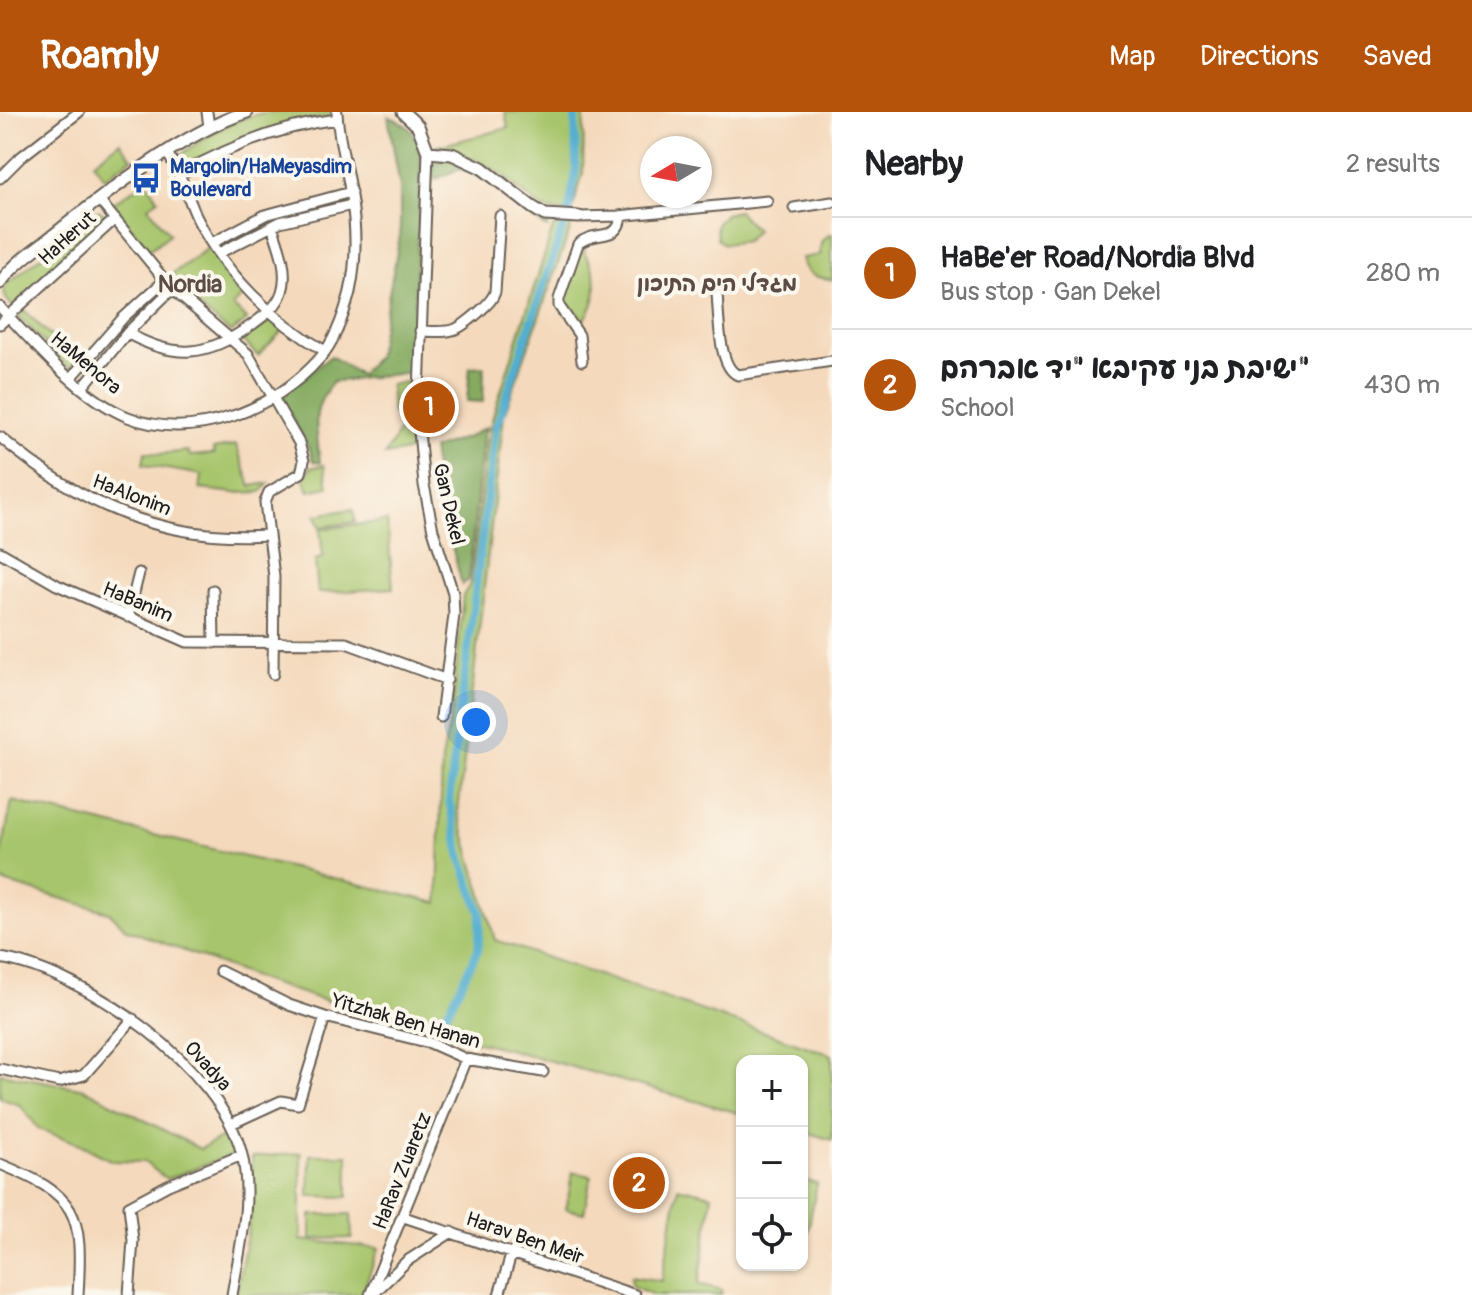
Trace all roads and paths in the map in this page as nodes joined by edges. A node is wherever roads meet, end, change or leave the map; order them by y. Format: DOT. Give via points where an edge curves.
graph roads {
  1 [pos="79,112"];
  2 [pos="207,112"];
  3 [pos="247,112"];
  4 [pos="403,112"];
  5 [pos="337,115"];
  6 [pos="209,127"];
  7 [pos="428,152"];
  8 [pos="167,153"];
  9 [pos="180,174"];
  10 [pos="0,178"];
  11 [pos="351,192"];
  12 [pos="99,200"];
  13 [pos="767,201"];
  14 [pos="832,202"];
  15 [pos="352,205"];
  16 [pos="794,208"];
  17 [pos="500,216"];
  18 [pos="621,216"];
  19 [pos="579,217"];
  20 [pos="115,219"];
  21 [pos="272,226"];
  22 [pos="212,243"];
  23 [pos="219,253"];
  24 [pos="16,265"];
  25 [pos="0,274"];
  26 [pos="165,280"];
  27 [pos="0,283"];
  28 [pos="172,289"];
  29 [pos="717,294"];
  30 [pos="0,307"];
  31 [pos="269,311"];
  32 [pos="9,316"];
  33 [pos="0,324"];
  34 [pos="420,331"];
  35 [pos="127,333"];
  36 [pos="232,339"];
  37 [pos="308,345"];
  38 [pos="324,353"];
  39 [pos="582,361"];
  40 [pos="832,361"];
  41 [pos="71,378"];
  42 [pos="82,388"];
  43 [pos="274,395"];
  44 [pos="0,437"];
  45 [pos="268,535"];
  46 [pos="0,552"];
  47 [pos="139,573"];
  48 [pos="213,590"];
  49 [pos="128,617"];
  50 [pos="214,643"];
  51 [pos="273,643"];
  52 [pos="273,674"];
  53 [pos="447,680"];
  54 [pos="441,717"];
  55 [pos="0,958"];
  56 [pos="220,971"];
  57 [pos="325,1017"];
  58 [pos="133,1019"];
  59 [pos="466,1059"];
  60 [pos="0,1069"];
  61 [pos="543,1072"];
  62 [pos="231,1124"];
  63 [pos="242,1155"];
  64 [pos="0,1164"];
  65 [pos="404,1217"];
  66 [pos="452,1232"];
  67 [pos="512,1252"];
  68 [pos="617,1292"];
  69 [pos="78,1295"];
  70 [pos="129,1295"];
  71 [pos="232,1295"];
  72 [pos="371,1295"];
  73 [pos="499,1295"];
  74 [pos="635,1295"];
  1 -- 10 [label="street"];
  2 -- 6 [label="street"];
  3 -- 6 [label="street"];
  4 -- 7 [label="street" via="423,132"];
  5 -- 9 [label="street" via="273,131"];
  5 -- 11 [label="street, HaMenora"];
  6 -- 8 [label="street"];
  7 -- 19 [label="street" via="452,154 482,168 545,215"];
  7 -- 34 [label="street, Gan Dekel"];
  8 -- 9 [label="street"];
  8 -- 12 [label="street"];
  9 -- 22 [label="street"];
  11 -- 15 [label="street, HaMenora"];
  11 -- 22 [label="street" via="279,210"];
  12 -- 20 [label="street"];
  12 -- 24 [label="street"];
  13 -- 18 [label="street"];
  14 -- 16 [label="street"];
  15 -- 21 [label="street"];
  15 -- 38 [label="street, HaMenora" via="350,291"];
  17 -- 34 [label="street" via="492,300 460,329"];
  18 -- 19 [label="street"];
  18 -- 39 [label="street" via="616,232 593,235 578,244 559,299 579,335"];
  20 -- 26 [label="street"];
  20 -- 32 [label="street, HaHerut"];
  21 -- 23 [label="street"];
  21 -- 31 [label="street" via="284,277 283,291"];
  22 -- 23 [label="street"];
  23 -- 31 [label="street"];
  24 -- 25 [label="street"];
  24 -- 27 [label="street"];
  26 -- 28 [label="street"];
  26 -- 41 [label="street" via="123,318"];
  28 -- 35 [label="street"];
  28 -- 36 [label="street"];
  29 -- 40 [label="street" via="724,360 732,373"];
  30 -- 32 [label="street, HaMenora"];
  31 -- 36 [label="street"];
  31 -- 38 [label="street"];
  32 -- 33 [label="street"];
  32 -- 41 [label="street, HaMenora"];
  34 -- 53 [label="street, Gan Dekel" via="422,472 453,593"];
  35 -- 36 [label="street" via="160,349 188,353"];
  35 -- 42 [label="street"];
  36 -- 43 [label="street"];
  37 -- 38 [label="street"];
  38 -- 43 [label="street, HaMenora"];
  41 -- 42 [label="street, HaMenora"];
  42 -- 43 [label="street, HaMenora" via="125,416 176,426 220,420"];
  43 -- 45 [label="street" via="299,443 303,467 266,495"];
  44 -- 45 [label="street, HaAlonim" via="68,488 119,513 193,534"];
  45 -- 51 [label="street" via="274,577"];
  46 -- 49 [label="street, HaBanim"];
  47 -- 49 [label="street"];
  48 -- 50 [label="street"];
  49 -- 50 [label="street, HaBanim" via="187,642"];
  50 -- 51 [label="street, HaBanim"];
  51 -- 52 [label="street"];
  51 -- 53 [label="street, HaBanim" via="346,643"];
  53 -- 54 [label="street, Gan Dekel"];
  55 -- 58 [label="street, Ovadya" via="78,984"];
  56 -- 57 [label="street, Yitzhak Ben Hanan"];
  57 -- 59 [label="street, Yitzhak Ben Hanan" via="430,1043"];
  57 -- 62 [label="street" via="298,1104 281,1101"];
  58 -- 60 [label="street" via="84,1075 59,1082"];
  58 -- 62 [label="street, Ovadya" via="183,1064"];
  59 -- 61 [label="street, Yitzhak Ben Hanan"];
  59 -- 65 [label="street, HaRav Zuaretz"];
  62 -- 63 [label="street, Ovadya"];
  63 -- 70 [label="street" via="129,1206"];
  63 -- 71 [label="street, Ovadya" via="244,1217"];
  64 -- 69 [label="street" via="45,1184 69,1208 78,1235"];
  65 -- 66 [label="street, Harav Ben Meir"];
  65 -- 72 [label="street, HaRav Zuaretz"];
  66 -- 67 [label="street, Harav Ben Meir"];
  66 -- 72 [label="street" via="407,1261"];
  67 -- 68 [label="street, Harav Ben Meir"];
  67 -- 73 [label="street"];
  68 -- 74 [label="street, Harav Ben Meir"];
}
